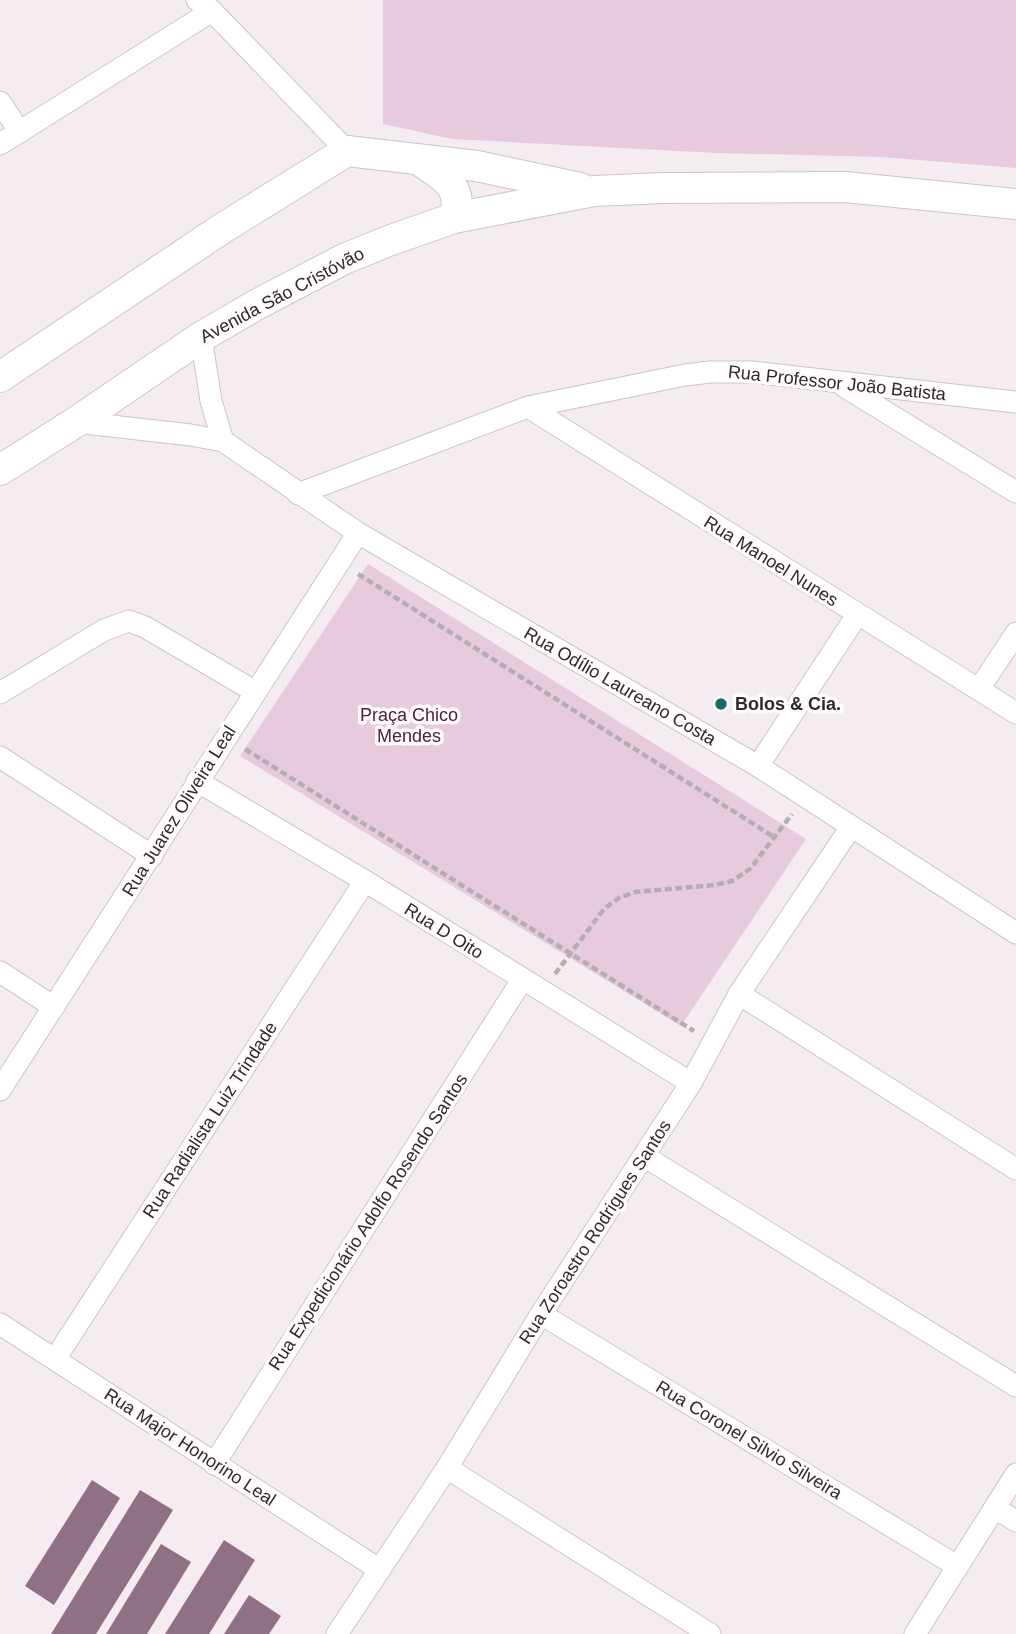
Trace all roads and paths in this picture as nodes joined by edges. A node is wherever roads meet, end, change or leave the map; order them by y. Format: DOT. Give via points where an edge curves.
graph roads {
  1 [pos="205,6"];
  2 [pos="0,102"];
  3 [pos="20,132"];
  4 [pos="0,144"];
  5 [pos="347,151"];
  6 [pos="416,158"];
  7 [pos="594,191"];
  8 [pos="1016,204"];
  9 [pos="454,218"];
  10 [pos="201,337"];
  11 [pos="0,377"];
  12 [pos="839,383"];
  13 [pos="1016,401"];
  14 [pos="528,407"];
  15 [pos="76,422"];
  16 [pos="223,441"];
  17 [pos="0,470"];
  18 [pos="1016,492"];
  19 [pos="298,494"];
  20 [pos="358,533"];
  21 [pos="339,562"];
  22 [pos="857,615"];
  23 [pos="1016,633"];
  24 [pos="979,689"];
  25 [pos="254,691"];
  26 [pos="0,693"];
  27 [pos="1016,713"];
  28 [pos="225,737"];
  29 [pos="0,757"];
  30 [pos="758,766"];
  31 [pos="197,781"];
  32 [pos="805,797"];
  33 [pos="850,827"];
  34 [pos="774,837"];
  35 [pos="152,856"];
  36 [pos="365,881"];
  37 [pos="1016,933"];
  38 [pos="570,952"];
  39 [pos="0,972"];
  40 [pos="522,980"];
  41 [pos="543,993"];
  42 [pos="739,994"];
  43 [pos="54,1007"];
  44 [pos="712,1043"];
  45 [pos="691,1083"];
  46 [pos="0,1090"];
  47 [pos="645,1156"];
  48 [pos="1016,1169"];
  49 [pos="541,1314"];
  50 [pos="0,1324"];
  51 [pos="55,1359"];
  52 [pos="1016,1387"];
  53 [pos="214,1464"];
  54 [pos="447,1468"];
  55 [pos="1016,1474"];
  56 [pos="995,1508"];
  57 [pos="1016,1521"];
  58 [pos="957,1566"];
  59 [pos="380,1570"];
  60 [pos="340,1633"];
  61 [pos="710,1634"];
  62 [pos="915,1634"];
  1 -- 3 [label="street"];
  1 -- 5 [label="street"];
  2 -- 3 [label="street"];
  3 -- 4 [label="street"];
  5 -- 6 [label="street"];
  5 -- 11 [label="street"];
  6 -- 7 [label="street"];
  6 -- 9 [label="street" via="455,191 459,204"];
  7 -- 8 [label="street" via="845,187"];
  7 -- 9 [label="street, Avenida São Cristóvão"];
  9 -- 10 [label="street, Avenida São Cristóvão" via="344,259"];
  10 -- 15 [label="street, Avenida São Cristóvão"];
  10 -- 16 [label="street"];
  12 -- 13 [label="street, Rua Professor João Batista"];
  12 -- 14 [label="street, Rua Professor João Batista" via="710,372"];
  12 -- 18 [label="street"];
  14 -- 19 [label="street, Rua Professor João Batista"];
  14 -- 22 [label="street, Rua Manoel Nunes"];
  15 -- 16 [label="street"];
  15 -- 17 [label="street, Avenida São Cristóvão"];
  16 -- 19 [label="street, Rua Odílio Laureano Costa"];
  19 -- 20 [label="street, Rua Odílio Laureano Costa"];
  20 -- 21 [label="street, Rua Juarez Oliveira Leal"];
  20 -- 30 [label="street, Rua Odílio Laureano Costa"];
  21 -- 25 [label="street, Rua Juarez Oliveira Leal"];
  21 -- 34 [label="path"];
  22 -- 24 [label="street, Rua Manoel Nunes"];
  22 -- 30 [label="street"];
  23 -- 24 [label="street"];
  24 -- 27 [label="street, Rua Manoel Nunes"];
  25 -- 26 [label="street" via="129,621 104,630"];
  25 -- 28 [label="street, Rua Juarez Oliveira Leal"];
  28 -- 31 [label="street, Rua Juarez Oliveira Leal"];
  28 -- 38 [label="path"];
  29 -- 35 [label="street"];
  30 -- 32 [label="street, Rua Odílio Laureano Costa"];
  31 -- 35 [label="street, Rua Juarez Oliveira Leal"];
  31 -- 36 [label="street, Rua D Oito"];
  32 -- 33 [label="street, Rua Odílio Laureano Costa"];
  32 -- 34 [label="path"];
  33 -- 37 [label="street, Rua Odílio Laureano Costa"];
  33 -- 42 [label="street, Rua Zoroastro Rodrigues Santos"];
  34 -- 38 [label="path" via="750,869 732,881 635,892 619,898 604,909"];
  35 -- 43 [label="street, Rua Juarez Oliveira Leal"];
  36 -- 40 [label="street, Rua D Oito"];
  36 -- 51 [label="street, Rua Radialista Luiz Trindade"];
  38 -- 41 [label="path"];
  38 -- 44 [label="path"];
  39 -- 43 [label="street"];
  40 -- 41 [label="street, Rua D Oito"];
  40 -- 53 [label="street, Rua Expedicionário Adolfo Rosendo Santos"];
  41 -- 45 [label="street, Rua D Oito"];
  42 -- 44 [label="street, Rua Zoroastro Rodrigues Santos"];
  42 -- 48 [label="street"];
  43 -- 46 [label="street, Rua Juarez Oliveira Leal"];
  44 -- 45 [label="street, Rua Zoroastro Rodrigues Santos"];
  45 -- 47 [label="street, Rua Zoroastro Rodrigues Santos"];
  47 -- 49 [label="street, Rua Zoroastro Rodrigues Santos"];
  47 -- 52 [label="street"];
  49 -- 54 [label="street, Rua Zoroastro Rodrigues Santos"];
  49 -- 58 [label="street, Rua Coronel Silvio Silveira"];
  50 -- 51 [label="street, Rua Major Honorino Leal"];
  51 -- 53 [label="street, Rua Major Honorino Leal"];
  53 -- 59 [label="street, Rua Major Honorino Leal"];
  54 -- 59 [label="street, Rua Zoroastro Rodrigues Santos"];
  54 -- 61 [label="street"];
  55 -- 56 [label="street"];
  56 -- 57 [label="street"];
  56 -- 58 [label="street"];
  58 -- 62 [label="street"];
  59 -- 60 [label="street, Rua Zoroastro Rodrigues Santos"];
}
